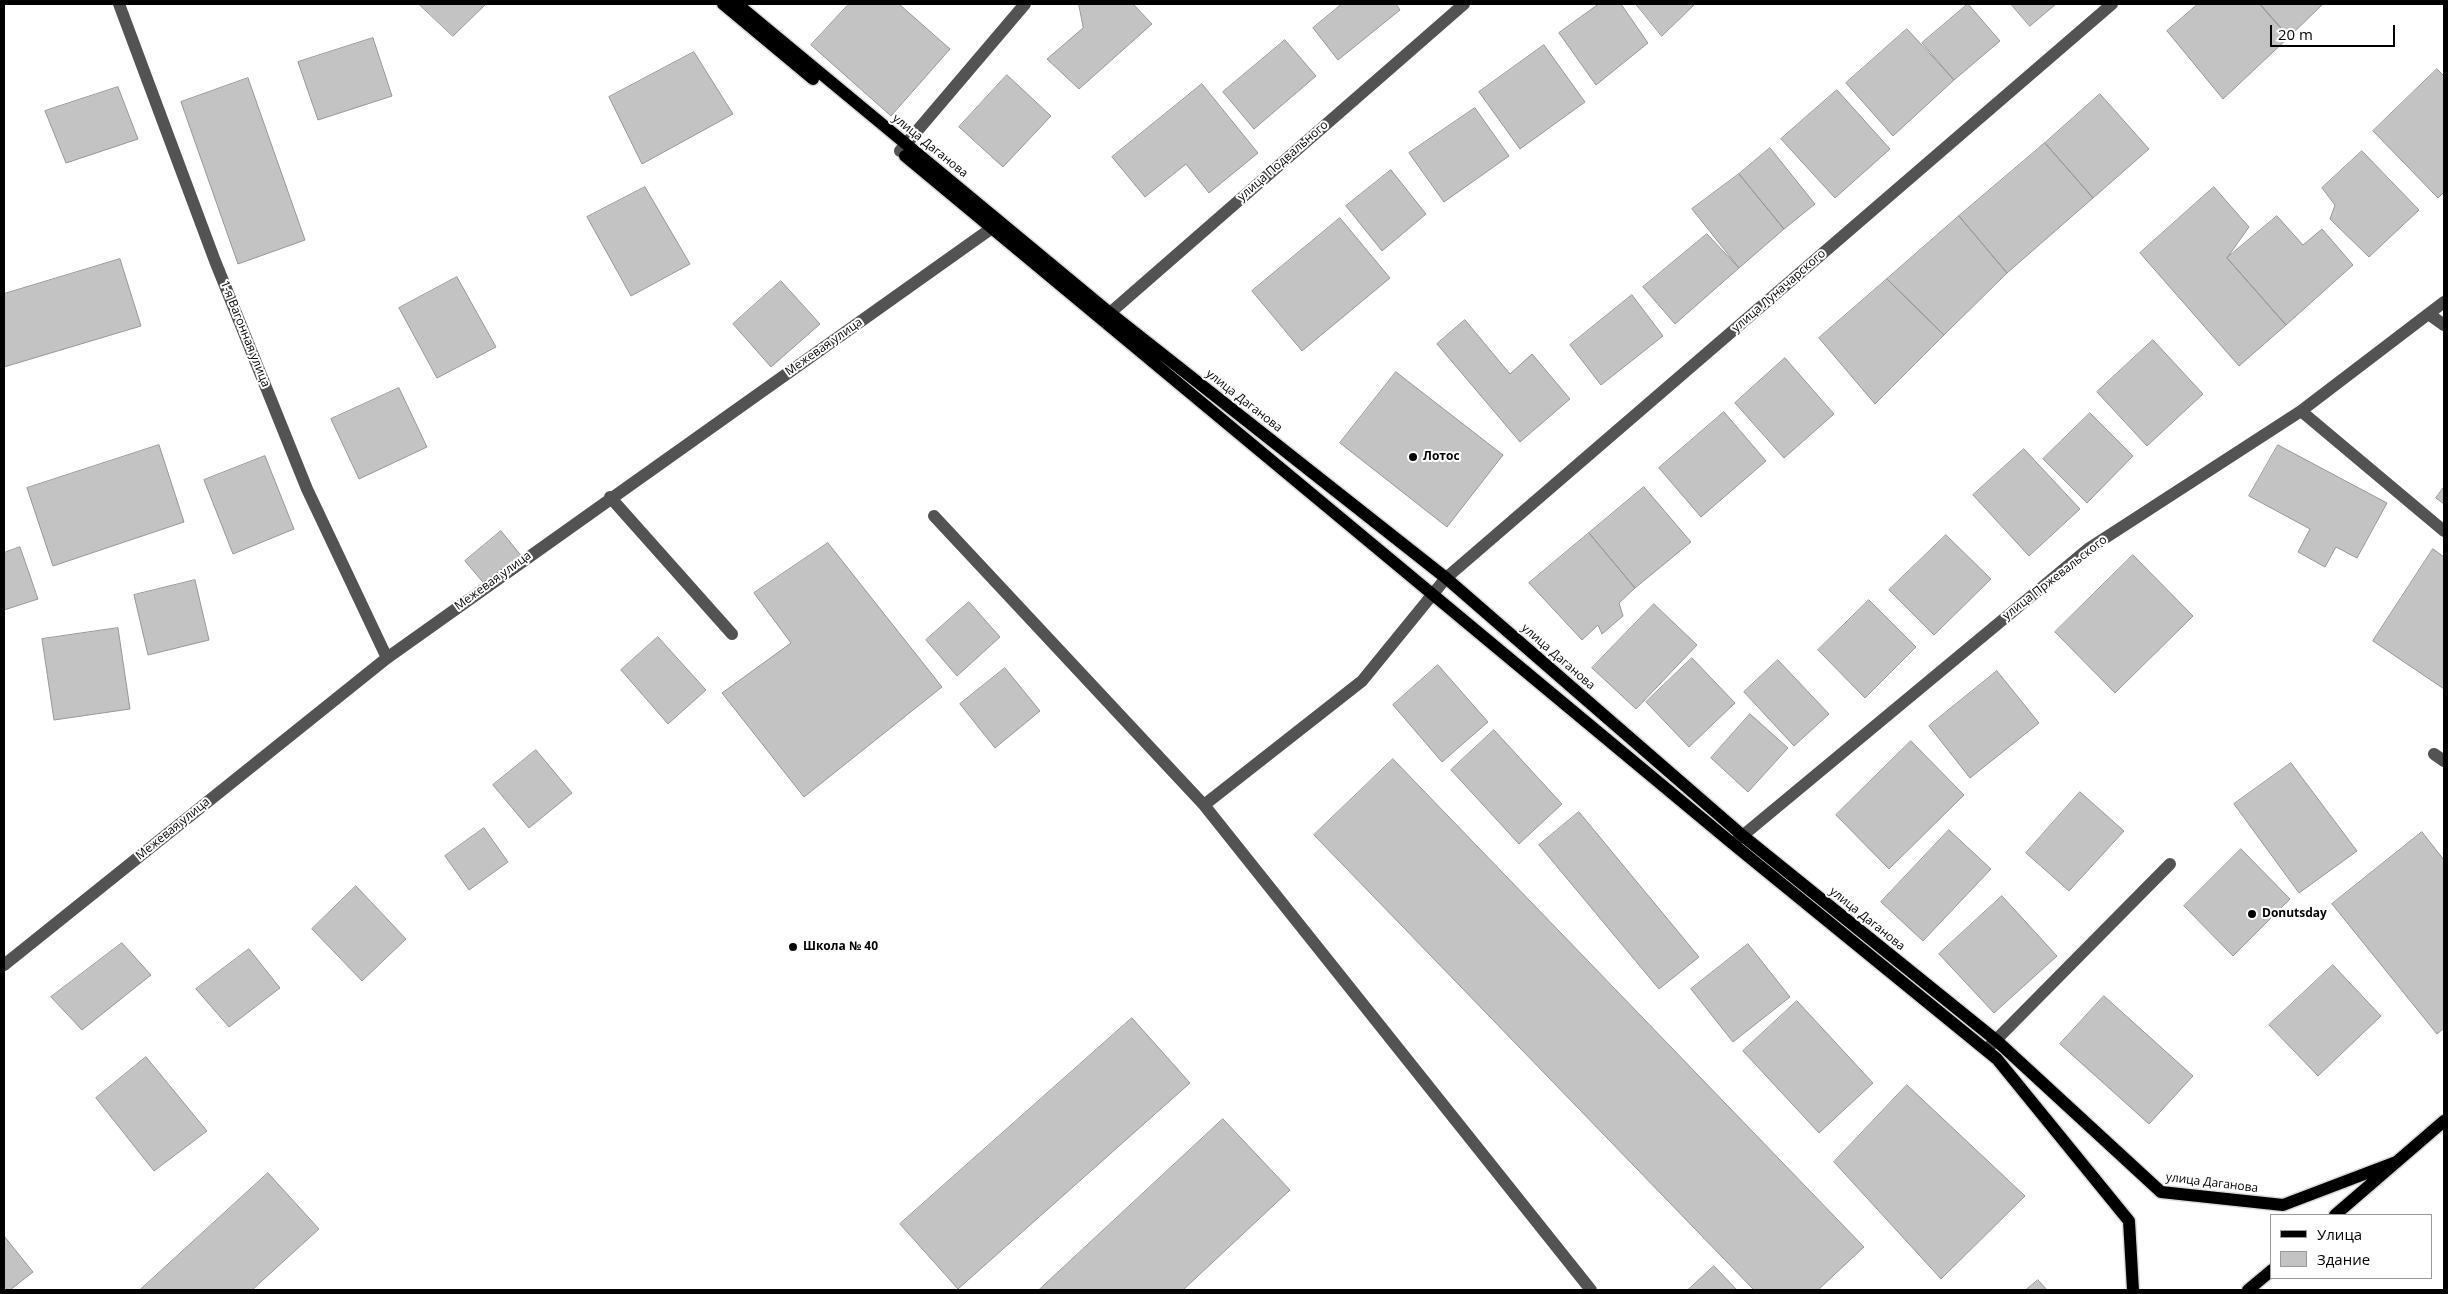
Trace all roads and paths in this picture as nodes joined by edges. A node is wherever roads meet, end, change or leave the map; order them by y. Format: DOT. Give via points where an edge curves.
graph roads {
  1 [pos="118,4"];
  2 [pos="723,4"];
  3 [pos="737,4"];
  4 [pos="1025,4"];
  5 [pos="1464,4"];
  6 [pos="2112,4"];
  7 [pos="903,148"];
  8 [pos="998,225"];
  9 [pos="2444,302"];
  10 [pos="2430,314"];
  11 [pos="1106,316"];
  12 [pos="2444,325"];
  13 [pos="2301,412"];
  14 [pos="610,497"];
  15 [pos="934,516"];
  16 [pos="2444,531"];
  17 [pos="1446,578"];
  18 [pos="1432,594"];
  19 [pos="732,634"];
  20 [pos="387,658"];
  21 [pos="1204,805"];
  22 [pos="1738,840"];
  23 [pos="2170,864"];
  24 [pos="4,965"];
  25 [pos="1997,1041"];
  26 [pos="1986,1050"];
  27 [pos="2444,1121"];
  28 [pos="2396,1162"];
  29 [pos="2336,1214"];
  30 [pos="2270,1272"];
  31 [pos="1591,1290"];
  32 [pos="2133,1290"];
  33 [pos="2248,1290"];
  1 -- 20 [label="street, 1-я Вагонная улица" via="215,261 304,480"];
  2 -- 7 [label="main road, улица Даганова"];
  3 -- 7 [label="main road, улица Даганова"];
  4 -- 7 [label="street"];
  5 -- 11 [label="street, улица Подвального"];
  6 -- 17 [label="street, улица Луначарского"];
  7 -- 8 [label="main road, улица Даганова"];
  8 -- 11 [label="main road, улица Даганова"];
  8 -- 14 [label="street, Межевая улица"];
  9 -- 10 [label="street, улица Пржевальского"];
  10 -- 12 [label="street"];
  10 -- 13 [label="street, улица Пржевальского"];
  11 -- 17 [label="main road, улица Даганова"];
  11 -- 18 [label="main road, улица Даганова"];
  13 -- 16 [label="street"];
  13 -- 22 [label="street, улица Пржевальского" via="2088,549"];
  14 -- 19 [label="street"];
  14 -- 20 [label="street, Межевая улица"];
  15 -- 21 [label="street"];
  17 -- 18 [label="street, улица Луначарского"];
  17 -- 22 [label="main road, улица Даганова"];
  18 -- 21 [label="street, улица Луначарского" via="1362,681"];
  18 -- 22 [label="main road, улица Даганова"];
  20 -- 24 [label="street, Межевая улица"];
  21 -- 31 [label="street"];
  22 -- 25 [label="main road, улица Даганова"];
  22 -- 26 [label="main road, улица Даганова"];
  23 -- 25 [label="street"];
  25 -- 26 [label="street"];
  25 -- 28 [label="main road, улица Даганова" via="2161,1192 2283,1205"];
  26 -- 32 [label="main road, улица Даганова" via="1997,1059 2130,1221"];
  27 -- 28 [label="main road"];
  28 -- 29 [label="main road"];
  30 -- 33 [label="main road"];
}
